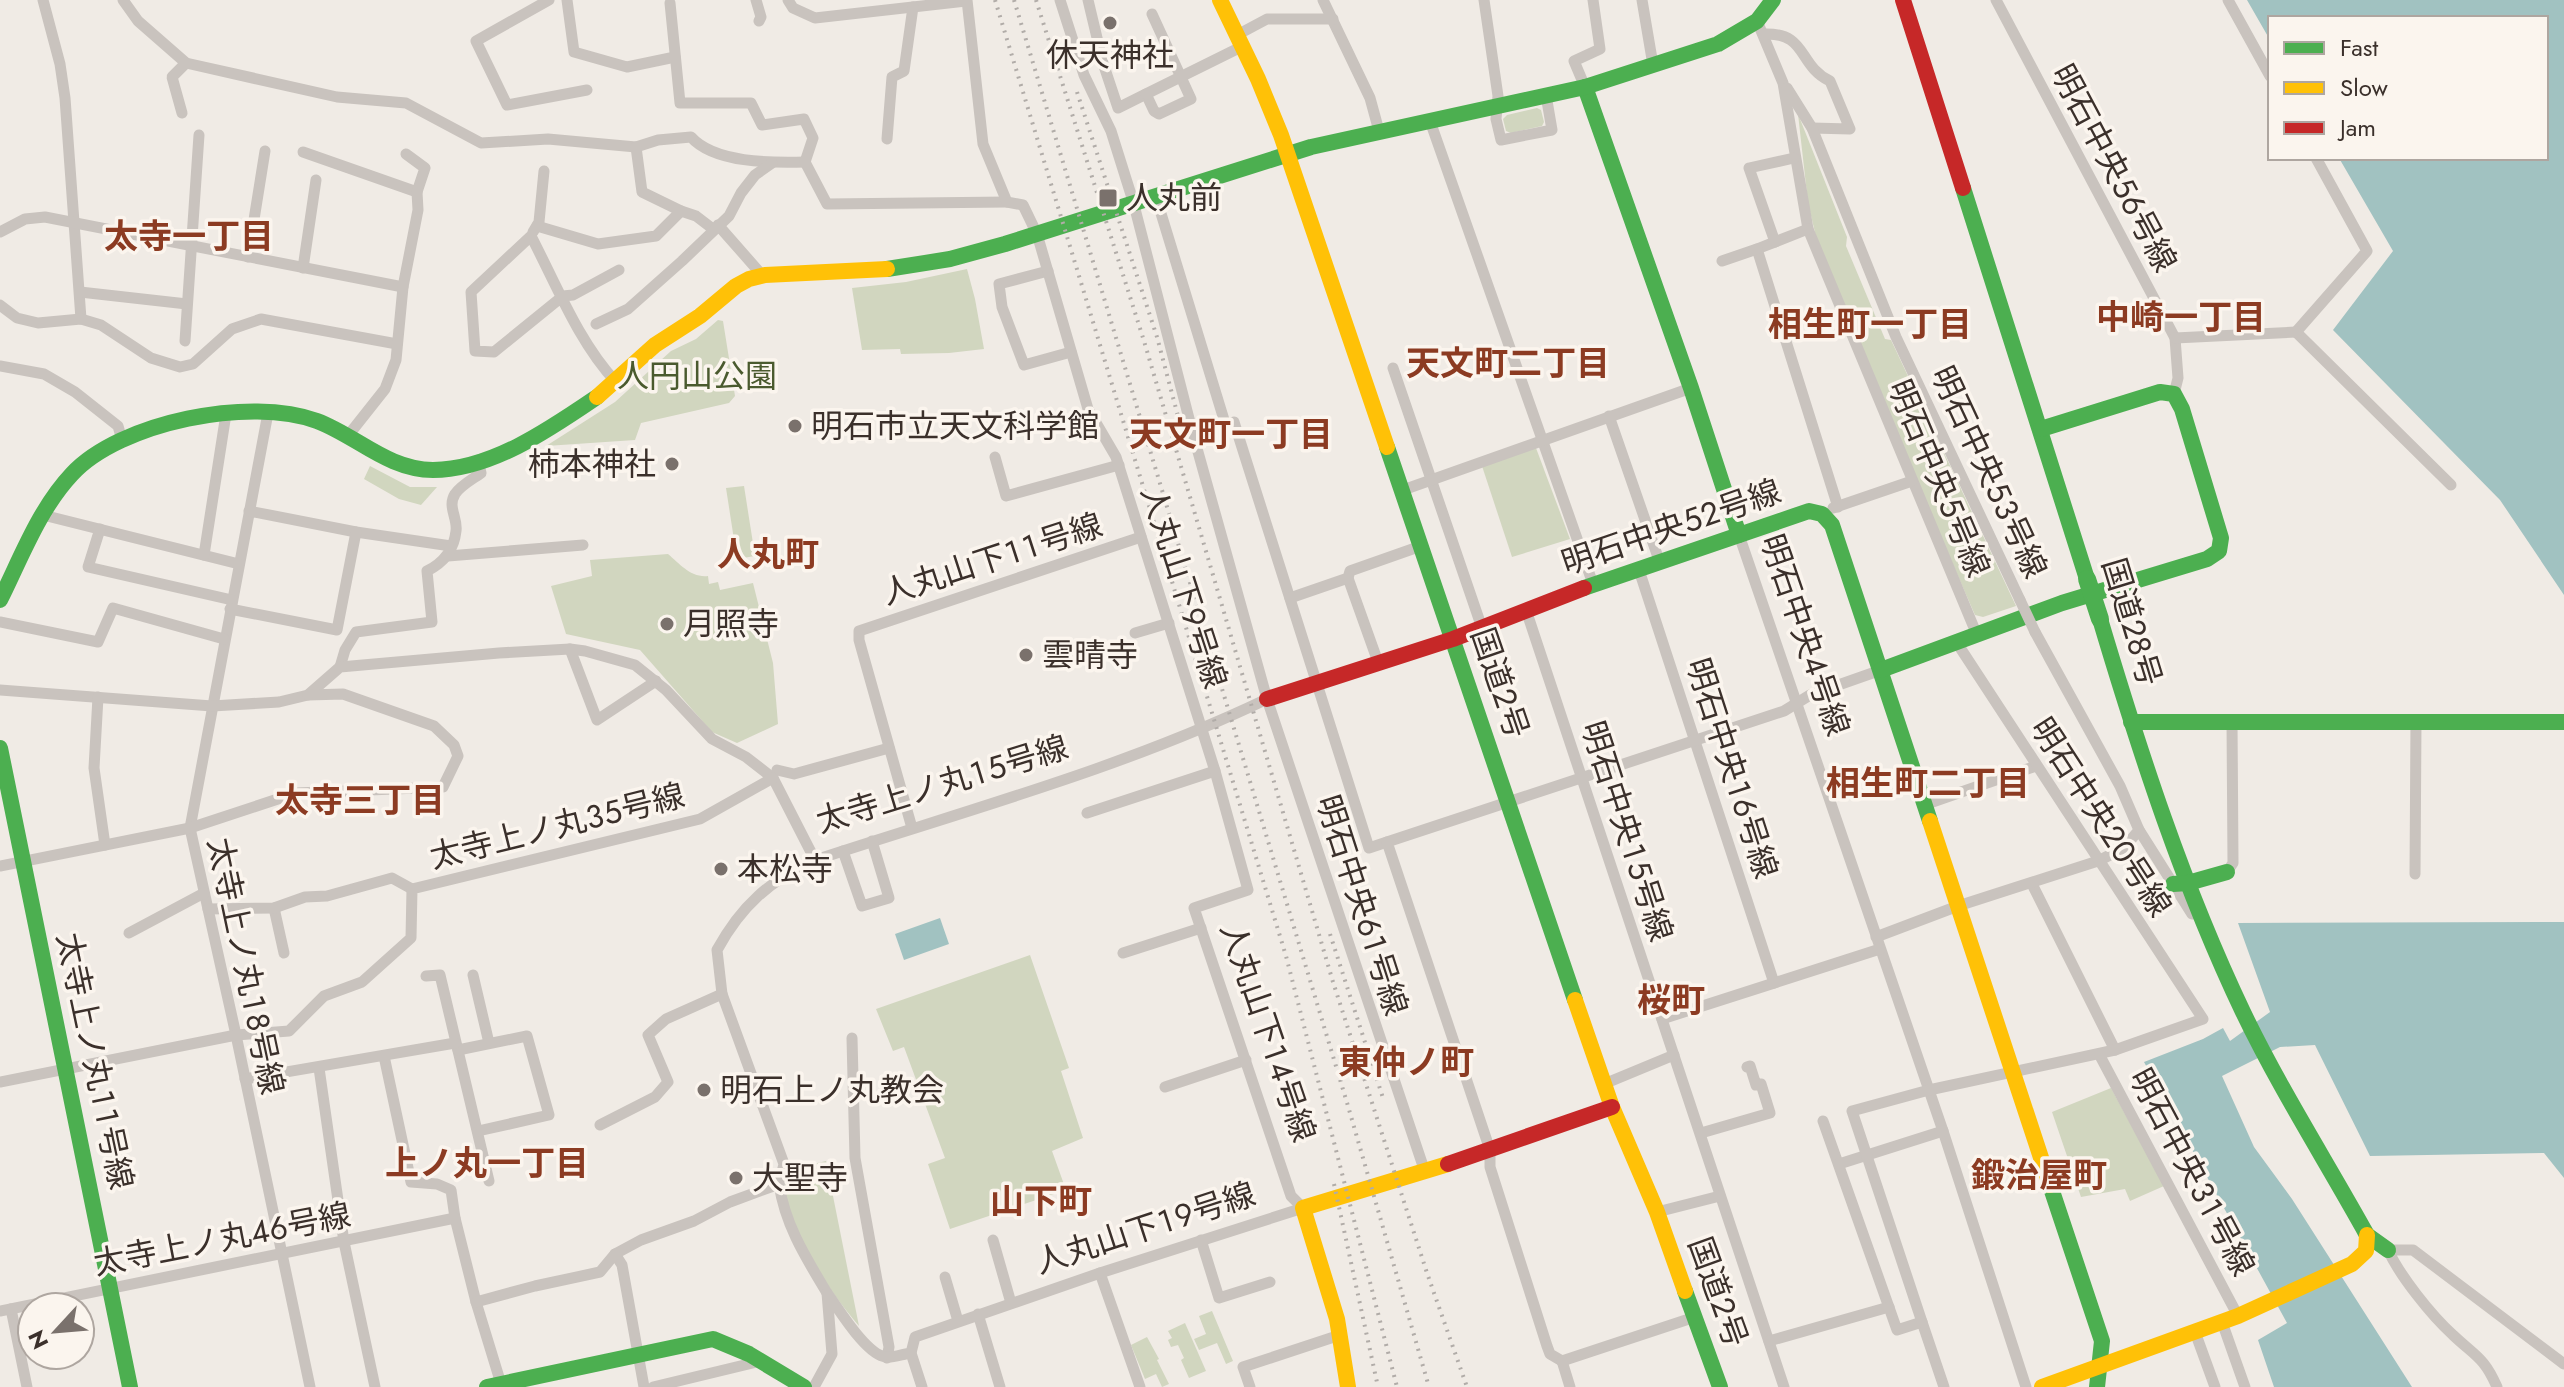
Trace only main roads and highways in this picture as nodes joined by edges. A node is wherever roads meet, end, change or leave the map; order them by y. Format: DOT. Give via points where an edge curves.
graph roads {
  1 [pos="1220,0"];
  2 [pos="1773,0"];
  3 [pos="1903,0"];
  4 [pos="1585,87"];
  5 [pos="1287,155"];
  6 [pos="2041,429"];
  7 [pos="1739,535"];
  8 [pos="0,600"];
  9 [pos="1453,639"];
  10 [pos="1881,670"];
  11 [pos="1267,699"];
  12 [pos="2131,722"];
  13 [pos="2564,722"];
  14 [pos="0,748"];
  15 [pos="2227,872"];
  16 [pos="2181,883"];
  17 [pos="1612,1107"];
  18 [pos="1303,1208"];
  19 [pos="2367,1235"];
  20 [pos="2388,1250"];
  21 [pos="2097,1367"];
  22 [pos="783,1381"];
  23 [pos="496,1386"];
  24 [pos="130,1387"];
  25 [pos="804,1387"];
  26 [pos="1348,1387"];
  27 [pos="1720,1387"];
  28 [pos="2042,1387"];
  29 [pos="2097,1387"];
  1 -- 5 [label="main road, 国道2号"];
  2 -- 4 [label="main road" via="1760,28"];
  3 -- 6 [label="main road, 国道28号"];
  4 -- 5 [label="main road"];
  4 -- 7 [label="main road, 明石中央４号線"];
  5 -- 8 [label="main road" via="957,258 762,275 740,283 654,346 616,382 521,445 455,468 406,468 315,421 268,413 226,414 143,432 102,449 74,471 43,515"];
  5 -- 9 [label="main road, 国道2号"];
  6 -- 10 [label="main road" via="2160,392 2174,394 2221,538 2219,551"];
  6 -- 12 [label="main road, 国道28号, bridge"];
  7 -- 9 [label="main road, 明石中央５２号線"];
  7 -- 10 [label="main road, 明石中央５２号線" via="1809,511 1830,510"];
  9 -- 11 [label="main road, 太寺上ノ丸１５号線"];
  9 -- 17 [label="main road, 国道2号"];
  10 -- 21 [label="main road, 明石中央５２号線" via="2102,1341"];
  12 -- 13 [label="main road"];
  12 -- 16 [label="main road, 国道28号"];
  14 -- 24 [label="main road, 太寺上ノ丸１１号線"];
  15 -- 16 [label="main road"];
  16 -- 19 [label="main road, 国道28号" via="2271,1068"];
  17 -- 18 [label="main road, 人丸山下１９号線"];
  17 -- 27 [label="main road, 国道2号" via="1657,1212"];
  18 -- 26 [label="main road, 人丸山下１４号線" via="1340,1335"];
  19 -- 20 [label="main road"];
  19 -- 21 [label="main road" via="2366,1251 2352,1264 2230,1319"];
  21 -- 28 [label="main road"];
  21 -- 29 [label="main road, 明石中央５２号線"];
  22 -- 23 [label="main road" via="761,1361 713,1339"];
  22 -- 25 [label="main road"];
}
